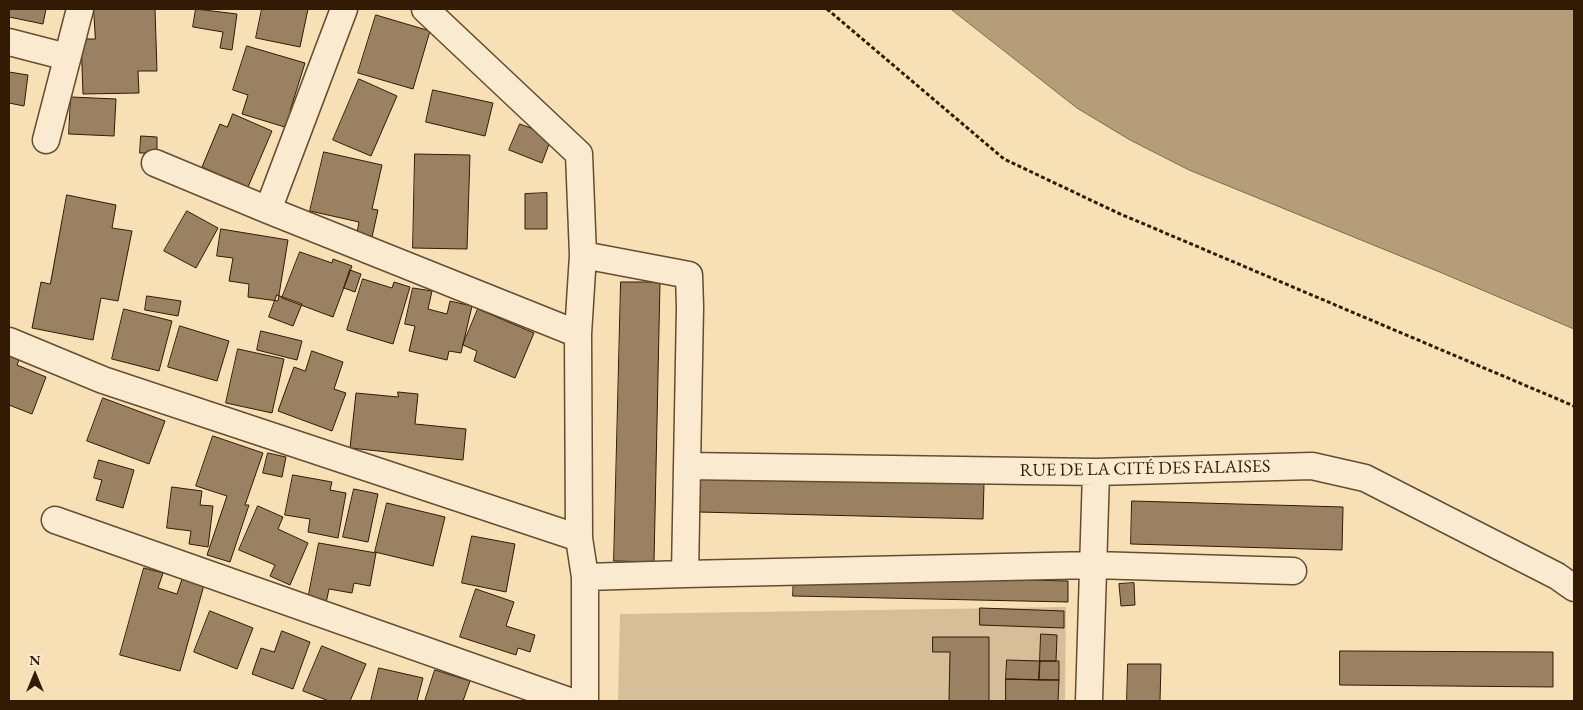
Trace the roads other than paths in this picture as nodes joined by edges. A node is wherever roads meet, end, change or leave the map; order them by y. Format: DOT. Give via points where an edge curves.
graph roads {
  1 [pos="80,9"];
  2 [pos="344,9"];
  3 [pos="424,9"];
  4 [pos="9,42"];
  5 [pos="67,57"];
  6 [pos="46,140"];
  7 [pos="155,163"];
  8 [pos="268,210"];
  9 [pos="583,255"];
  10 [pos="578,334"];
  11 [pos="9,341"];
  12 [pos="687,466"];
  13 [pos="1096,472"];
  14 [pos="55,520"];
  15 [pos="579,538"];
  16 [pos="1094,565"];
  17 [pos="1293,571"];
  18 [pos="685,574"];
  19 [pos="585,577"];
  20 [pos="1574,588"];
  21 [pos="569,701"];
  22 [pos="585,701"];
  23 [pos="1089,701"];
  1 -- 5 [label="street"];
  2 -- 8 [label="street"];
  3 -- 9 [label="street" via="579,154"];
  4 -- 5 [label="street"];
  5 -- 6 [label="street"];
  7 -- 8 [label="street"];
  8 -- 10 [label="street"];
  9 -- 10 [label="street"];
  9 -- 12 [label="street" via="689,275"];
  10 -- 15 [label="street"];
  11 -- 15 [label="street" via="103,380"];
  12 -- 13 [label="street, RUE DE LA CITÉ DES FALAISES"];
  12 -- 18 [label="street"];
  13 -- 16 [label="street"];
  13 -- 20 [label="street, RUE DE LA CITÉ DES FALAISES" via="1312,466 1365,478 1557,576"];
  14 -- 21 [label="street"];
  15 -- 19 [label="street"];
  16 -- 17 [label="street"];
  16 -- 18 [label="street"];
  16 -- 23 [label="street"];
  18 -- 19 [label="street"];
  19 -- 22 [label="street"];
}
